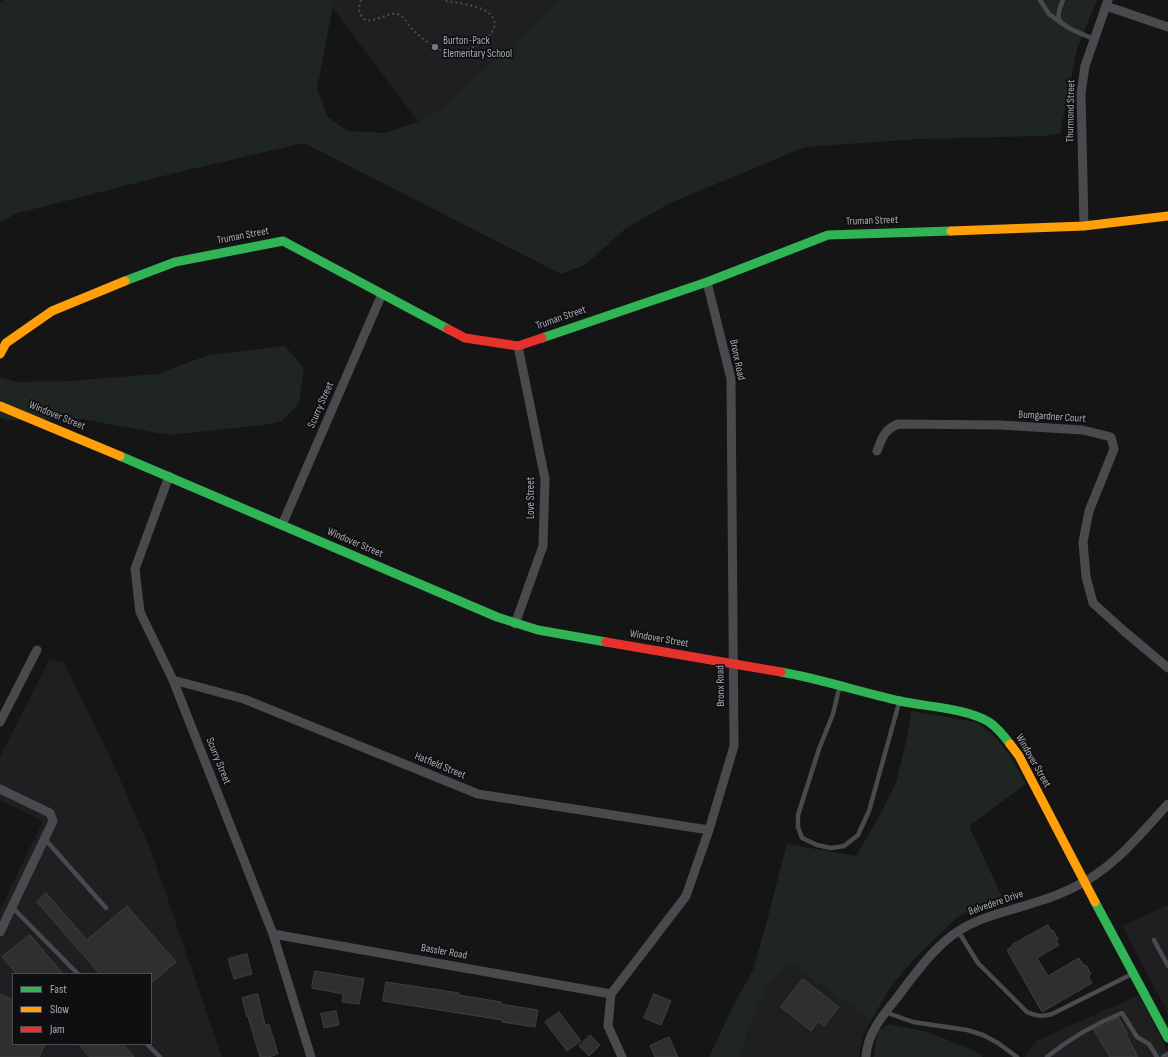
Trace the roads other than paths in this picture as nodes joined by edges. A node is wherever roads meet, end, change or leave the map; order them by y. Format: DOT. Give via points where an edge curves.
graph roads {
  1 [pos="1040,0"];
  2 [pos="1063,0"];
  3 [pos="1107,3"];
  4 [pos="1062,24"];
  5 [pos="1168,28"];
  6 [pos="1094,38"];
  7 [pos="1168,216"];
  8 [pos="1084,226"];
  9 [pos="707,282"];
  10 [pos="382,294"];
  11 [pos="518,346"];
  12 [pos="0,354"];
  13 [pos="0,406"];
  14 [pos="877,451"];
  15 [pos="169,476"];
  16 [pos="282,525"];
  17 [pos="515,624"];
  18 [pos="37,650"];
  19 [pos="733,664"];
  20 [pos="1168,668"];
  21 [pos="173,680"];
  22 [pos="840,685"];
  23 [pos="900,701"];
  24 [pos="0,722"];
  25 [pos="0,789"];
  26 [pos="1168,804"];
  27 [pos="709,830"];
  28 [pos="44,838"];
  29 [pos="1084,882"];
  30 [pos="12,907"];
  31 [pos="106,908"];
  32 [pos="958,931"];
  33 [pos="0,932"];
  34 [pos="274,934"];
  35 [pos="1154,940"];
  36 [pos="1168,966"];
  37 [pos="77,973"];
  38 [pos="1134,973"];
  39 [pos="611,994"];
  40 [pos="885,1012"];
  41 [pos="1168,1038"];
  42 [pos="148,1045"];
  43 [pos="1168,1054"];
  44 [pos="160,1057"];
  45 [pos="311,1057"];
  46 [pos="622,1057"];
  47 [pos="866,1057"];
  48 [pos="1017,1057"];
  49 [pos="1047,1057"];
  50 [pos="1157,1057"];
  51 [pos="1163,1057"];
  1 -- 4 [label="lane" via="1049,14"];
  2 -- 4 [label="lane" via="1059,12"];
  3 -- 5 [label="street"];
  3 -- 6 [label="street, Thurmond Street"];
  4 -- 6 [label="lane"];
  6 -- 8 [label="street, Thurmond Street" via="1085,66 1081,93"];
  7 -- 8 [label="street, Truman Street"];
  8 -- 9 [label="street, Truman Street" via="828,234"];
  9 -- 11 [label="street, Truman Street"];
  9 -- 19 [label="street, Bronx Road" via="731,379"];
  10 -- 11 [label="street, Truman Street" via="465,338"];
  10 -- 12 [label="street, Truman Street" via="283,241 175,262 98,291 52,311 6,343"];
  10 -- 16 [label="street, Scurry Street"];
  11 -- 17 [label="street, Love Street" via="545,478 543,546"];
  13 -- 15 [label="street, Windover Street"];
  14 -- 20 [label="street, Bumgardner Court" via="884,434 898,424 1000,425 1075,430 1110,437 1114,450 1089,511 1083,542 1086,577 1093,603"];
  15 -- 16 [label="street, Windover Street"];
  15 -- 21 [label="street, Scurry Street" via="135,569 140,612"];
  16 -- 17 [label="street, Windover Street"];
  17 -- 19 [label="street, Windover Street"];
  18 -- 24 [label="street"];
  19 -- 22 [label="street, Windover Street"];
  19 -- 27 [label="street, Bronx Road" via="734,746"];
  21 -- 27 [label="street, Hatfield Street" via="244,699 478,794"];
  21 -- 34 [label="street, Scurry Street"];
  22 -- 23 [label="street, Windover Street"];
  22 -- 23 [label="lane" via="833,714 798,815 798,827 802,838 816,845 831,848 844,846 858,835 869,811"];
  23 -- 29 [label="street, Windover Street" via="965,713 997,728 1019,756"];
  25 -- 28 [label="street" via="50,813 53,821"];
  26 -- 29 [label="street, Belvedere Drive" via="1129,847"];
  27 -- 39 [label="street, Bronx Road" via="686,896"];
  28 -- 30 [label="street"];
  28 -- 31 [label="lane"];
  29 -- 32 [label="street, Belvedere Drive" via="1046,899 978,921"];
  29 -- 38 [label="street, Windover Street"];
  30 -- 33 [label="street"];
  30 -- 37 [label="lane"];
  32 -- 38 [label="lane" via="978,963 1027,1012 1036,1016 1052,1014"];
  32 -- 40 [label="street, Belvedere Drive" via="942,944"];
  34 -- 39 [label="street, Bassler Road"];
  34 -- 45 [label="street, Scurry Street"];
  35 -- 36 [label="lane"];
  38 -- 41 [label="street, Windover Street"];
  39 -- 46 [label="street" via="608,1026"];
  40 -- 47 [label="street, Belvedere Drive" via="872,1033"];
  40 -- 48 [label="lane" via="914,1022 978,1033"];
  42 -- 44 [label="lane"];
  43 -- 51 [label="lane"];
  49 -- 50 [label="lane" via="1062,1045 1122,1013 1137,1037 1149,1044"];
}
